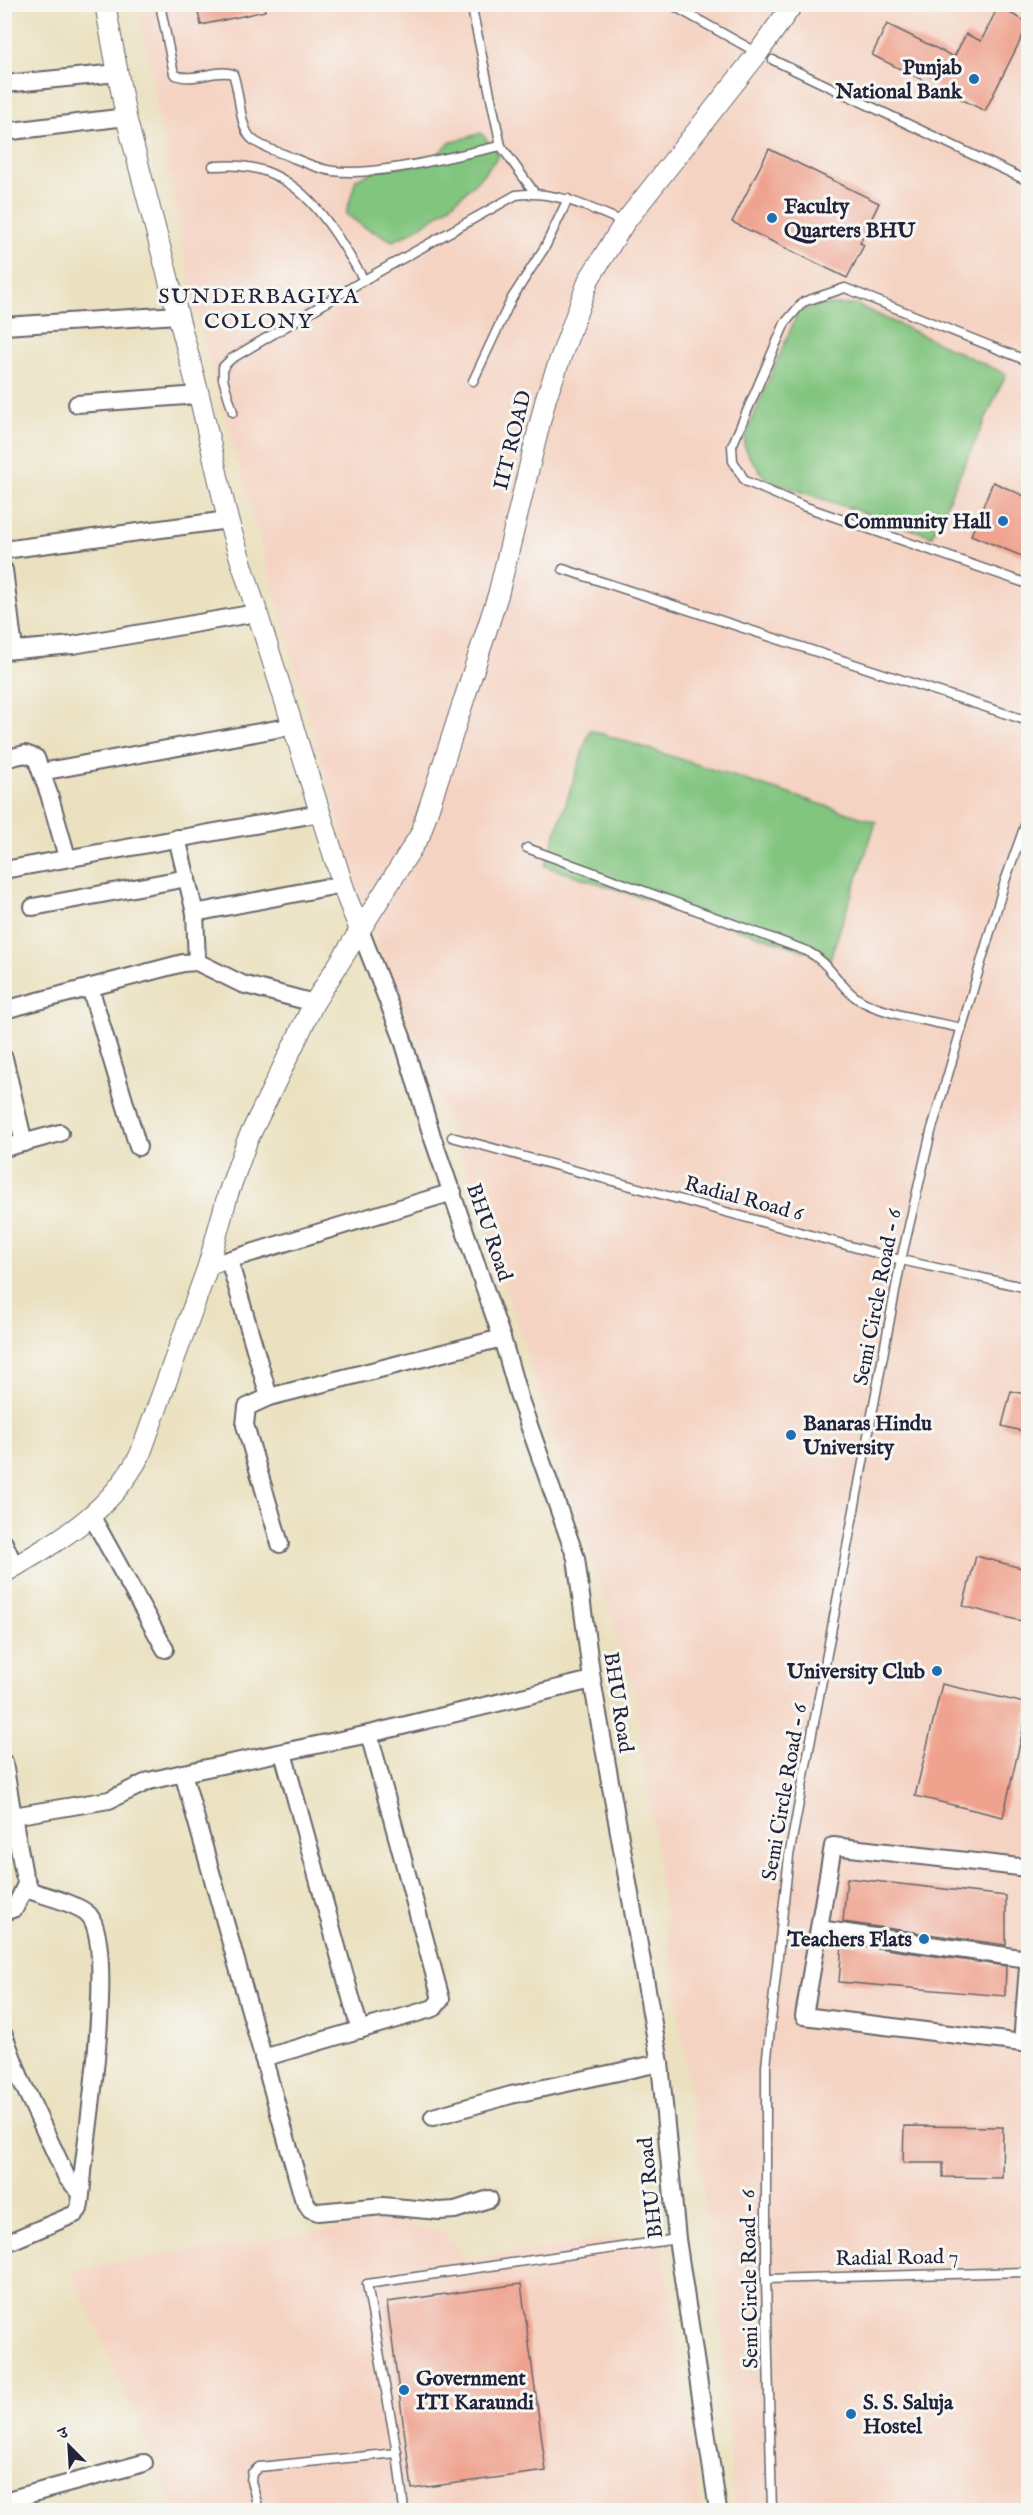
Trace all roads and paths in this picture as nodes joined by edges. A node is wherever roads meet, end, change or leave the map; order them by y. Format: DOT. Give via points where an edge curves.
graph roads {
  1 [pos="105,4"];
  2 [pos="160,4"];
  3 [pos="471,4"];
  4 [pos="670,4"];
  5 [pos="794,4"];
  6 [pos="766,56"];
  7 [pos="118,73"];
  8 [pos="4,84"];
  9 [pos="126,117"];
  10 [pos="4,132"];
  11 [pos="501,146"];
  12 [pos="213,166"];
  13 [pos="1029,181"];
  14 [pos="534,192"];
  15 [pos="568,199"];
  16 [pos="625,222"];
  17 [pos="364,280"];
  18 [pos="178,315"];
  19 [pos="4,326"];
  20 [pos="1029,361"];
  21 [pos="473,381"];
  22 [pos="199,395"];
  23 [pos="77,404"];
  24 [pos="233,412"];
  25 [pos="228,520"];
  26 [pos="4,550"];
  27 [pos="563,569"];
  28 [pos="4,570"];
  29 [pos="1029,584"];
  30 [pos="256,613"];
  31 [pos="9,650"];
  32 [pos="1029,721"];
  33 [pos="292,726"];
  34 [pos="4,759"];
  35 [pos="41,772"];
  36 [pos="321,813"];
  37 [pos="1029,817"];
  38 [pos="177,838"];
  39 [pos="527,848"];
  40 [pos="67,857"];
  41 [pos="4,870"];
  42 [pos="187,878"];
  43 [pos="343,884"];
  44 [pos="33,907"];
  45 [pos="195,913"];
  46 [pos="360,930"];
  47 [pos="197,962"];
  48 [pos="90,987"];
  49 [pos="314,1003"];
  50 [pos="4,1010"];
  51 [pos="962,1028"];
  52 [pos="4,1058"];
  53 [pos="60,1133"];
  54 [pos="452,1137"];
  55 [pos="24,1143"];
  56 [pos="138,1147"];
  57 [pos="4,1148"];
  58 [pos="453,1192"];
  59 [pos="229,1260"];
  60 [pos="901,1260"];
  61 [pos="208,1266"];
  62 [pos="1029,1288"];
  63 [pos="502,1338"];
  64 [pos="269,1397"];
  65 [pos="92,1517"];
  66 [pos="4,1543"];
  67 [pos="280,1544"];
  68 [pos="10,1570"];
  69 [pos="165,1649"];
  70 [pos="592,1680"];
  71 [pos="369,1734"];
  72 [pos="283,1753"];
  73 [pos="4,1763"];
  74 [pos="183,1773"];
  75 [pos="13,1816"];
  76 [pos="1029,1868"];
  77 [pos="26,1884"];
  78 [pos="4,1912"];
  79 [pos="819,1929"];
  80 [pos="1029,1959"];
  81 [pos="1029,1967"];
  82 [pos="360,2030"];
  83 [pos="4,2035"];
  84 [pos="263,2058"];
  85 [pos="660,2063"];
  86 [pos="433,2117"];
  87 [pos="81,2193"];
  88 [pos="489,2199"];
  89 [pos="677,2239"];
  90 [pos="4,2244"];
  91 [pos="1029,2272"];
  92 [pos="766,2278"];
  93 [pos="397,2453"];
  94 [pos="144,2463"];
  95 [pos="4,2501"];
  96 [pos="259,2511"];
  97 [pos="404,2511"];
  98 [pos="718,2511"];
  99 [pos="772,2511"];
  1 -- 7 [label="street"];
  2 -- 11 [label="lane" via="174,74 187,78 233,74 246,129 251,139 264,146 335,171 366,171"];
  3 -- 11 [label="lane"];
  4 -- 6 [label="lane"];
  5 -- 6 [label="street, IIT ROAD"];
  6 -- 13 [label="lane"];
  6 -- 16 [label="street, IIT ROAD"];
  7 -- 8 [label="street"];
  7 -- 9 [label="street"];
  9 -- 10 [label="street"];
  9 -- 18 [label="street"];
  11 -- 14 [label="lane"];
  12 -- 17 [label="lane" via="261,170 284,180 307,197 329,222"];
  14 -- 15 [label="lane"];
  14 -- 17 [label="lane" via="516,195"];
  15 -- 16 [label="lane"];
  15 -- 21 [label="lane" via="545,247 512,298"];
  16 -- 46 [label="street, IIT ROAD" via="589,279 546,398 498,595 420,835"];
  17 -- 24 [label="lane" via="223,367"];
  18 -- 19 [label="street"];
  18 -- 22 [label="street"];
  20 -- 29 [label="lane" via="845,288 803,302 785,323 732,446 733,461 745,481 803,506"];
  22 -- 23 [label="street"];
  22 -- 25 [label="street"];
  25 -- 26 [label="street"];
  25 -- 30 [label="street"];
  27 -- 32 [label="lane"];
  28 -- 31 [label="street"];
  30 -- 31 [label="street" via="74,645"];
  30 -- 33 [label="street"];
  33 -- 35 [label="street"];
  33 -- 36 [label="street"];
  34 -- 35 [label="street" via="32,754"];
  35 -- 40 [label="street"];
  36 -- 38 [label="street"];
  36 -- 43 [label="street"];
  37 -- 51 [label="lane, Semi Circle Road - 6" via="1005,881"];
  38 -- 40 [label="street"];
  38 -- 42 [label="street"];
  39 -- 51 [label="lane" via="807,951 821,958 855,997 872,1006"];
  40 -- 41 [label="street"];
  42 -- 44 [label="street"];
  42 -- 45 [label="street"];
  43 -- 45 [label="street"];
  43 -- 46 [label="street"];
  45 -- 47 [label="street"];
  46 -- 49 [label="street, IIT ROAD"];
  46 -- 58 [label="street, BHU Road" via="402,1037"];
  47 -- 48 [label="street"];
  47 -- 49 [label="street" via="242,984"];
  48 -- 50 [label="street"];
  48 -- 56 [label="street"];
  49 -- 61 [label="street, IIT ROAD" via="247,1141"];
  51 -- 60 [label="lane, Semi Circle Road - 6" via="931,1132"];
  52 -- 55 [label="street"];
  53 -- 55 [label="street"];
  54 -- 60 [label="lane, Radial Road 6"];
  55 -- 57 [label="street"];
  58 -- 59 [label="street"];
  58 -- 63 [label="street, BHU Road"];
  59 -- 61 [label="street"];
  59 -- 64 [label="street"];
  60 -- 62 [label="lane, Radial Road 6"];
  60 -- 92 [label="lane, Semi Circle Road - 6" via="789,1856 766,2066"];
  61 -- 65 [label="street, IIT ROAD" via="140,1455 127,1479"];
  63 -- 64 [label="street"];
  63 -- 70 [label="street, BHU Road" via="576,1558"];
  64 -- 67 [label="street" via="247,1407 245,1425"];
  65 -- 68 [label="street, IIT ROAD"];
  65 -- 69 [label="street"];
  66 -- 68 [label="street"];
  70 -- 71 [label="street"];
  70 -- 85 [label="street, BHU Road"];
  71 -- 72 [label="street"];
  71 -- 82 [label="street" via="441,1999 434,2008"];
  72 -- 74 [label="street"];
  72 -- 82 [label="street"];
  73 -- 75 [label="street"];
  74 -- 75 [label="street" via="149,1781 109,1800"];
  74 -- 84 [label="street"];
  75 -- 77 [label="street"];
  76 -- 79 [label="street" via="833,1846"];
  77 -- 78 [label="street" via="15,1908"];
  77 -- 87 [label="street" via="31,1891 80,1908 94,1922 98,1935 101,2003"];
  79 -- 80 [label="street"];
  79 -- 81 [label="street" via="804,2016 1022,2043"];
  82 -- 84 [label="street"];
  83 -- 87 [label="street" via="67,2178"];
  84 -- 88 [label="street" via="303,2198 310,2209 318,2212 383,2206 447,2210"];
  85 -- 86 [label="street" via="511,2095"];
  85 -- 89 [label="street, BHU Road"];
  87 -- 90 [label="street" via="75,2214"];
  89 -- 93 [label="lane" via="367,2284"];
  89 -- 98 [label="street, BHU Road"];
  91 -- 92 [label="lane, Radial Road 7"];
  92 -- 99 [label="lane, Semi Circle Road - 6"];
  93 -- 96 [label="lane" via="259,2467 252,2473 251,2481"];
  93 -- 97 [label="lane"];
  94 -- 95 [label="street"];
}
